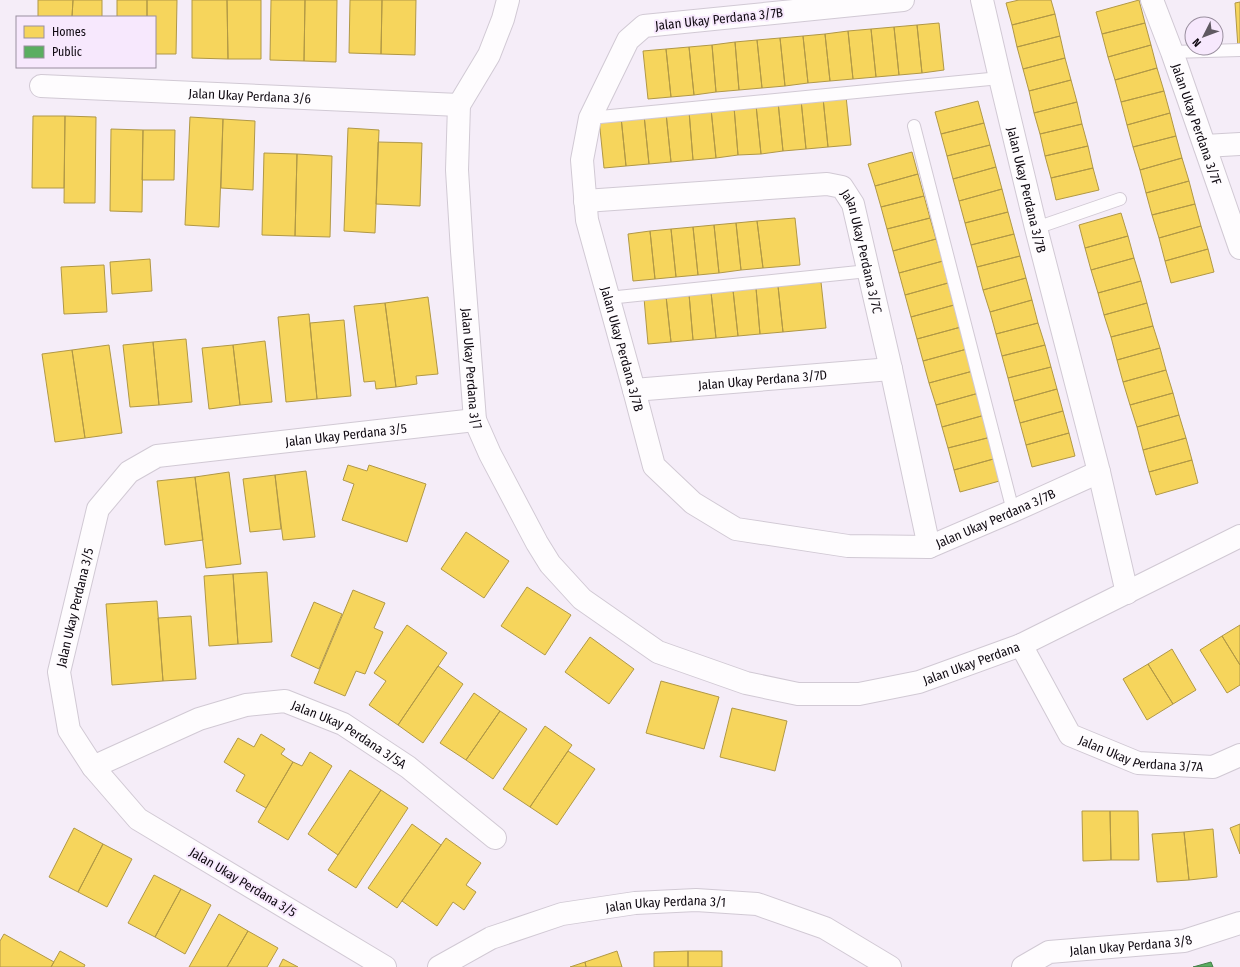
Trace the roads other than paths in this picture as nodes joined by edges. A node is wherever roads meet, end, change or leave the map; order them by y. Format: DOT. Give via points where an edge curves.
graph roads {
  1 [pos="508,0"];
  2 [pos="903,0"];
  3 [pos="982,0"];
  4 [pos="1152,0"];
  5 [pos="1240,50"];
  6 [pos="1172,52"];
  7 [pos="1000,78"];
  8 [pos="42,86"];
  9 [pos="459,105"];
  10 [pos="590,118"];
  11 [pos="914,126"];
  12 [pos="1240,144"];
  13 [pos="1205,146"];
  14 [pos="1120,199"];
  15 [pos="585,201"];
  16 [pos="1036,228"];
  17 [pos="1240,248"];
  18 [pos="868,272"];
  19 [pos="608,298"];
  20 [pos="891,370"];
  21 [pos="634,390"];
  22 [pos="475,420"];
  23 [pos="1099,472"];
  24 [pos="1014,511"];
  25 [pos="1240,536"];
  26 [pos="929,547"];
  27 [pos="1127,593"];
  28 [pos="1021,645"];
  29 [pos="684,662"];
  30 [pos="1240,755"];
  31 [pos="93,767"];
  32 [pos="495,838"];
  33 [pos="1240,923"];
  34 [pos="385,967"];
  35 [pos="439,967"];
  36 [pos="890,967"];
  37 [pos="1023,967"];
  1 -- 9 [label="street, Jalan Ukay Perdana 3/7" via="489,55"];
  2 -- 10 [label="street, Jalan Ukay Perdana 3/7B" via="644,26 628,40"];
  3 -- 7 [label="street, Jalan Ukay Perdana 3/7B"];
  4 -- 6 [label="street, Jalan Ukay Perdana 3/7F"];
  5 -- 6 [label="lane"];
  6 -- 13 [label="street, Jalan Ukay Perdana 3/7F"];
  7 -- 10 [label="lane"];
  7 -- 16 [label="street, Jalan Ukay Perdana 3/7B"];
  8 -- 9 [label="street, Jalan Ukay Perdana 3/6"];
  9 -- 22 [label="street, Jalan Ukay Perdana 3/7" via="457,170"];
  10 -- 15 [label="street, Jalan Ukay Perdana 3/7B" via="582,160"];
  11 -- 24 [label="lane"];
  12 -- 13 [label="street"];
  13 -- 17 [label="street, Jalan Ukay Perdana 3/7F"];
  14 -- 16 [label="lane"];
  15 -- 18 [label="street, Jalan Ukay Perdana 3/7C" via="827,184 842,187 853,204"];
  15 -- 19 [label="street, Jalan Ukay Perdana 3/7B" via="587,220"];
  16 -- 23 [label="street, Jalan Ukay Perdana 3/7B"];
  18 -- 19 [label="lane"];
  18 -- 20 [label="street, Jalan Ukay Perdana 3/7C"];
  19 -- 21 [label="street, Jalan Ukay Perdana 3/7B"];
  20 -- 21 [label="street, Jalan Ukay Perdana 3/7D"];
  20 -- 26 [label="street, Jalan Ukay Perdana 3/7C"];
  21 -- 26 [label="street, Jalan Ukay Perdana 3/7B" via="654,466 693,503 736,529 848,546"];
  22 -- 29 [label="street, Jalan Ukay Perdana 3/7" via="490,454 550,564 582,599 658,652"];
  22 -- 31 [label="street, Jalan Ukay Perdana 3/5" via="157,456 129,472 98,509 59,672 69,730"];
  23 -- 24 [label="street, Jalan Ukay Perdana 3/7B"];
  23 -- 27 [label="street, Jalan Ukay Perdana 3/7B"];
  24 -- 26 [label="street, Jalan Ukay Perdana 3/7B"];
  25 -- 27 [label="street, Jalan Ukay Perdana"];
  27 -- 28 [label="street, Jalan Ukay Perdana"];
  28 -- 29 [label="street, Jalan Ukay Perdana" via="919,682 859,694 798,694 746,684"];
  28 -- 30 [label="street, Jalan Ukay Perdana 3/7A" via="1070,735 1138,763 1213,767"];
  31 -- 32 [label="street, Jalan Ukay Perdana 3/5A" via="199,719 246,705 285,702 343,724 408,767"];
  31 -- 34 [label="street, Jalan Ukay Perdana 3/5" via="138,819"];
  33 -- 37 [label="street, Jalan Ukay Perdana 3/8" via="1184,941 1049,952"];
  35 -- 36 [label="street, Jalan Ukay Perdana 3/1" via="491,938 562,914 635,903 696,900 757,904 825,928"];
}
